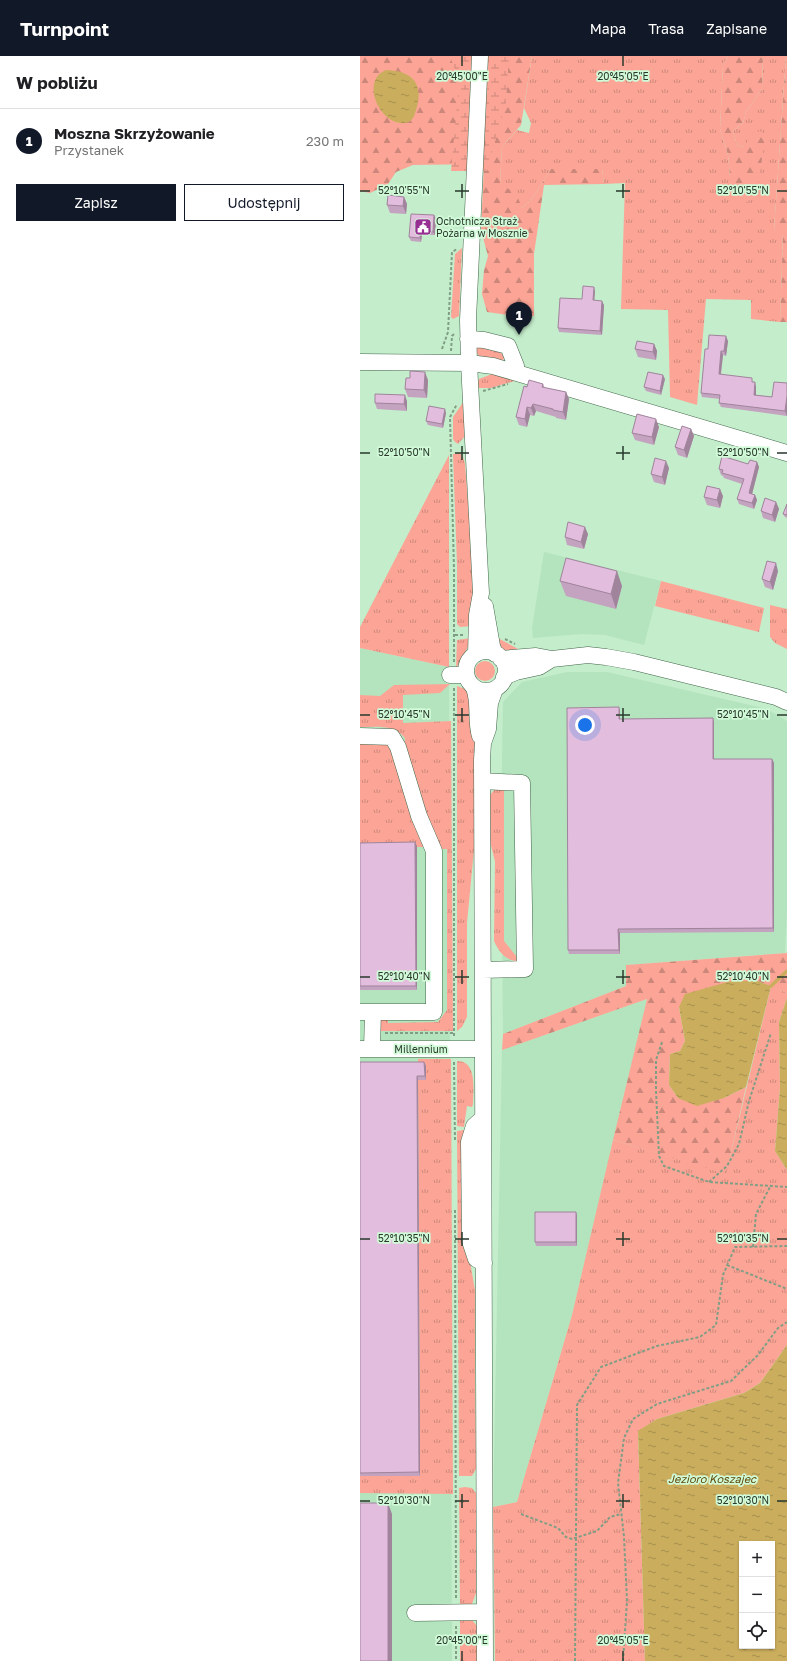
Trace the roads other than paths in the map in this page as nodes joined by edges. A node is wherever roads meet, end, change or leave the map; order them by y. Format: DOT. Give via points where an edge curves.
graph roads {
  1 [pos="480,56"];
  2 [pos="468,338"];
  3 [pos="360,362"];
  4 [pos="469,363"];
  5 [pos="516,372"];
  6 [pos="787,453"];
  7 [pos="481,593"];
  8 [pos="476,654"];
  9 [pos="498,656"];
  10 [pos="552,658"];
  11 [pos="461,678"];
  12 [pos="500,683"];
  13 [pos="787,702"];
  14 [pos="360,736"];
  15 [pos="483,743"];
  16 [pos="482,781"];
  17 [pos="483,970"];
  18 [pos="367,1012"];
  19 [pos="368,1044"];
  20 [pos="483,1048"];
  21 [pos="485,1612"];
  22 [pos="415,1613"];
  23 [pos="485,1661"];
  1 -- 2 [label="street"];
  2 -- 4 [label="street"];
  2 -- 5 [label="street" via="508,346 516,364"];
  3 -- 4 [label="street"];
  4 -- 5 [label="street"];
  4 -- 7 [label="street"];
  5 -- 6 [label="street"];
  7 -- 8 [label="street" via="477,615"];
  7 -- 9 [label="street" via="488,615 492,646"];
  8 -- 9 [label="street" via="486,652"];
  8 -- 11 [label="street" via="468,663"];
  9 -- 10 [label="street"];
  9 -- 12 [label="street" via="504,666"];
  10 -- 12 [label="street" via="539,667 516,672"];
  10 -- 13 [label="street" via="588,655 634,662 776,697"];
  11 -- 12 [label="street" via="485,691"];
  11 -- 15 [label="street" via="477,696 478,728"];
  12 -- 15 [label="street" via="490,703 488,729"];
  14 -- 18 [label="street" via="392,737 398,747 419,816 434,850 434,1012"];
  15 -- 16 [label="street"];
  16 -- 17 [label="street"];
  16 -- 17 [label="street" via="522,783 525,969"];
  17 -- 20 [label="street"];
  18 -- 19 [label="street"];
  19 -- 20 [label="street, Millennium" via="454,1041"];
  20 -- 21 [label="street"];
  21 -- 22 [label="street"];
  21 -- 23 [label="street"];
}
